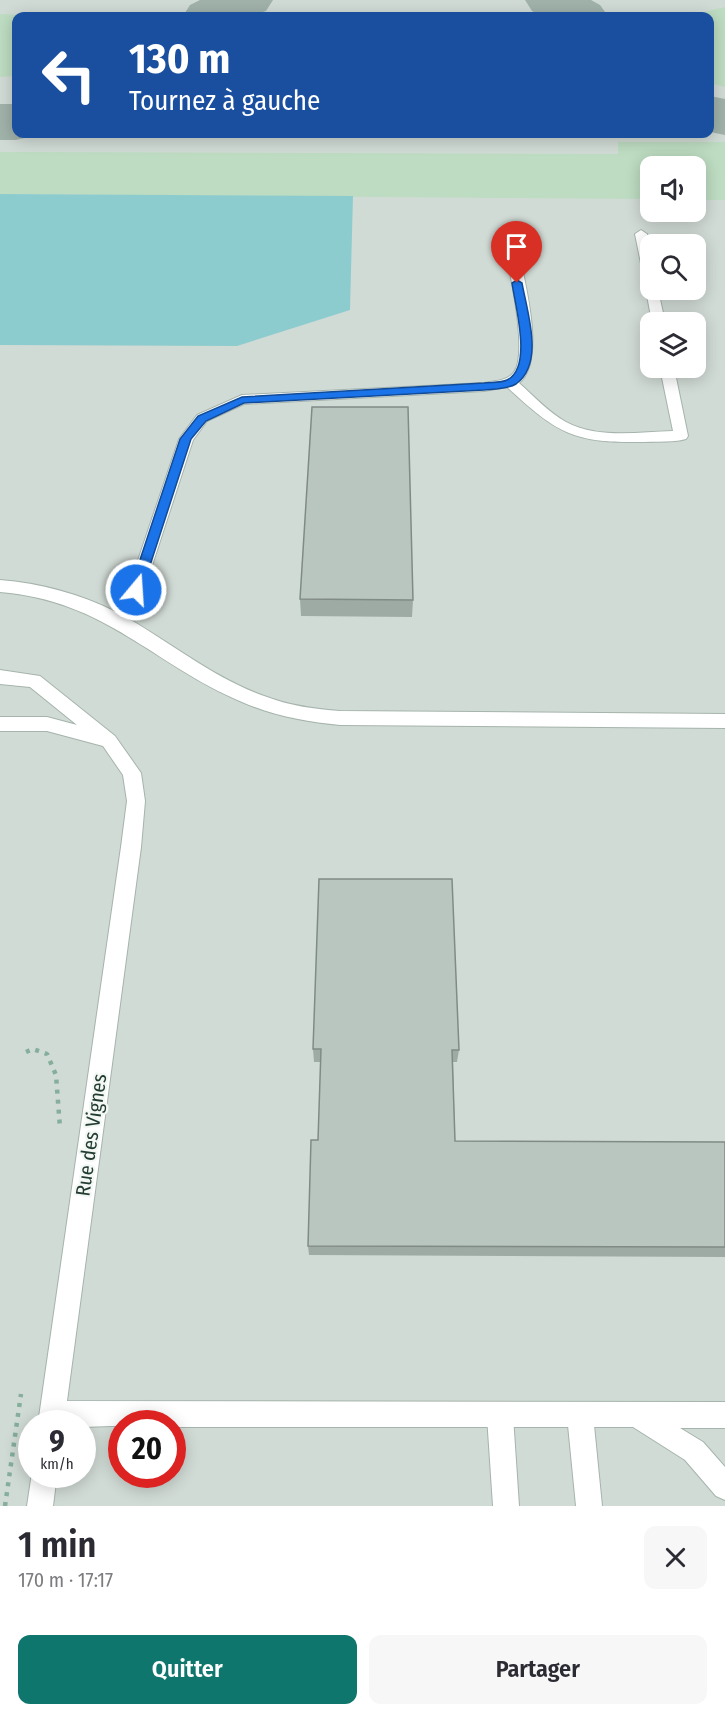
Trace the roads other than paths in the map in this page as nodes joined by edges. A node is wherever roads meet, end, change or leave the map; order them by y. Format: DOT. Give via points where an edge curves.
graph roads {
  1 [pos="510,240"];
  2 [pos="669,378"];
  3 [pos="510,383"];
  4 [pos="0,586"];
  5 [pos="119,622"];
  6 [pos="0,677"];
  7 [pos="725,721"];
  8 [pos="0,724"];
  9 [pos="109,741"];
  10 [pos="53,1410"];
  11 [pos="580,1415"];
  12 [pos="636,1415"];
  13 [pos="725,1415"];
  14 [pos="500,1416"];
  15 [pos="96,1419"];
  16 [pos="725,1487"];
  17 [pos="42,1488"];
  18 [pos="40,1506"];
  19 [pos="506,1506"];
  20 [pos="589,1506"];
  1 -- 3 [label="street" via="527,346 522,372"];
  2 -- 3 [label="street" via="681,436 605,435 569,429"];
  3 -- 5 [label="street" via="242,400 202,418 186,439 136,590"];
  4 -- 5 [label="street" via="32,589 74,600"];
  5 -- 7 [label="street" via="247,697 293,713 340,718"];
  6 -- 9 [label="street, Rue des Vignes" via="34,681"];
  8 -- 9 [label="street" via="47,724"];
  9 -- 10 [label="street, Rue des Vignes" via="132,773 136,801"];
  11 -- 12 [label="street"];
  11 -- 14 [label="street"];
  11 -- 20 [label="street"];
  12 -- 13 [label="street"];
  12 -- 16 [label="street" via="694,1451"];
  14 -- 15 [label="street"];
  14 -- 19 [label="street"];
  17 -- 18 [label="street"];
}
